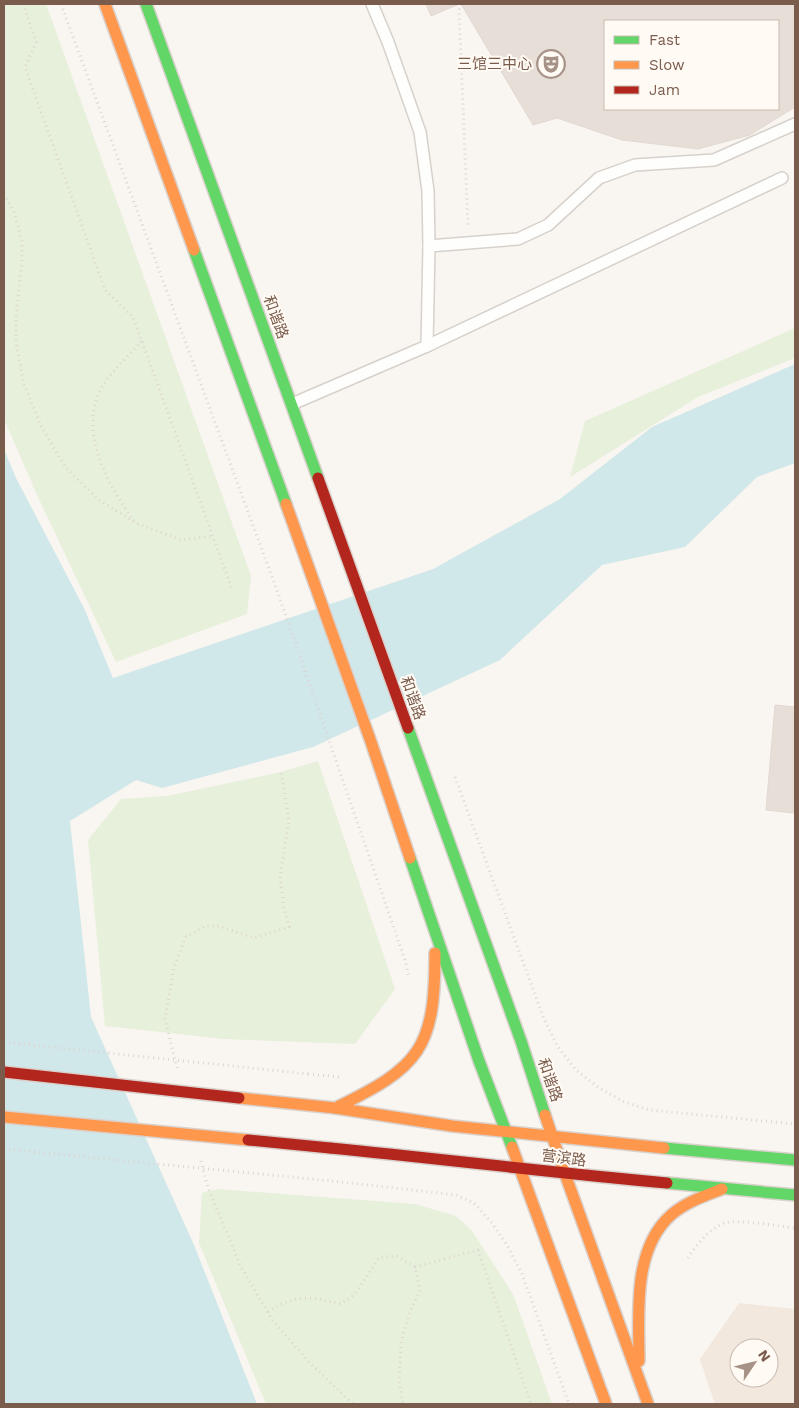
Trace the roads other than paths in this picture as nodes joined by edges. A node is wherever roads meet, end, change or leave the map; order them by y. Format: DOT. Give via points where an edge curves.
graph roads {
  1 [pos="105,4"];
  2 [pos="146,4"];
  3 [pos="372,4"];
  4 [pos="795,124"];
  5 [pos="782,178"];
  6 [pos="429,246"];
  7 [pos="427,346"];
  8 [pos="292,404"];
  9 [pos="434,932"];
  10 [pos="4,1072"];
  11 [pos="335,1108"];
  12 [pos="4,1117"];
  13 [pos="505,1132"];
  14 [pos="553,1137"];
  15 [pos="795,1160"];
  16 [pos="520,1168"];
  17 [pos="565,1174"];
  18 [pos="727,1188"];
  19 [pos="795,1194"];
  20 [pos="639,1380"];
  21 [pos="606,1404"];
  22 [pos="648,1404"];
  1 -- 9 [label="main road" via="371,742"];
  2 -- 8 [label="main road, 和谐路"];
  3 -- 6 [label="lane" via="420,132 428,191"];
  4 -- 6 [label="lane" via="714,160 636,165 599,178 548,225 518,239"];
  5 -- 7 [label="lane"];
  6 -- 7 [label="lane"];
  7 -- 8 [label="lane"];
  8 -- 14 [label="main road, 和谐路"];
  9 -- 11 [label="main road" via="435,972 430,1026 421,1047 387,1080"];
  9 -- 13 [label="main road"];
  10 -- 11 [label="main road, 营滨路, bridge"];
  11 -- 13 [label="main road, 营滨路"];
  12 -- 16 [label="main road, 营滨路, bridge"];
  13 -- 14 [label="main road, 营滨路"];
  13 -- 16 [label="main road"];
  14 -- 15 [label="main road, 营滨路"];
  14 -- 17 [label="main road, 和谐路"];
  16 -- 17 [label="main road, 营滨路"];
  16 -- 21 [label="main road"];
  17 -- 18 [label="main road, 营滨路"];
  17 -- 20 [label="main road, 和谐路"];
  18 -- 19 [label="main road, 营滨路"];
  18 -- 20 [label="main road" via="688,1202 666,1220 649,1247 640,1285"];
  20 -- 22 [label="main road, 和谐路"];
}
